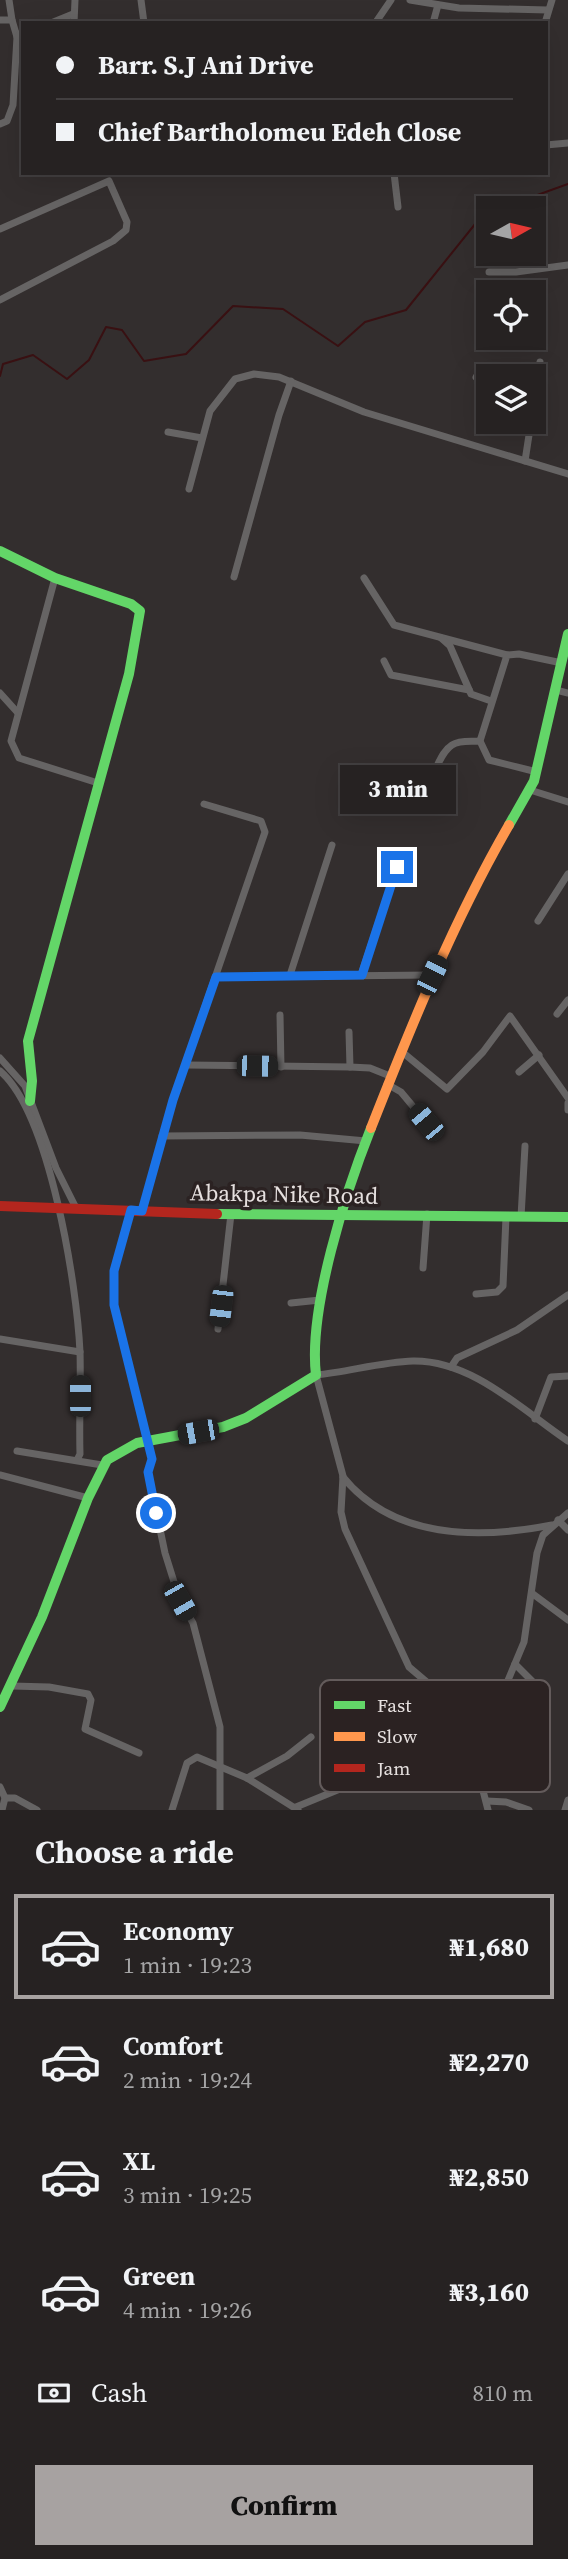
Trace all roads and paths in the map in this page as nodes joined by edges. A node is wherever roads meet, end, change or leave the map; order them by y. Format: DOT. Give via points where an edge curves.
graph roads {
  1 [pos="9,0"];
  2 [pos="75,0"];
  3 [pos="141,0"];
  4 [pos="391,0"];
  5 [pos="410,0"];
  6 [pos="552,0"];
  7 [pos="460,4"];
  8 [pos="438,5"];
  9 [pos="548,10"];
  10 [pos="74,14"];
  11 [pos="0,20"];
  12 [pos="12,20"];
  13 [pos="56,21"];
  14 [pos="74,21"];
  15 [pos="144,21"];
  16 [pos="377,21"];
  17 [pos="434,21"];
  18 [pos="545,21"];
  19 [pos="20,34"];
  20 [pos="19,74"];
  21 [pos="0,124"];
  22 [pos="568,143"];
  23 [pos="548,145"];
  24 [pos="394,175"];
  25 [pos="398,207"];
  26 [pos="0,229"];
  27 [pos="568,265"];
  28 [pos="489,272"];
  29 [pos="0,300"];
  30 [pos="291,381"];
  31 [pos="168,432"];
  32 [pos="529,434"];
  33 [pos="202,438"];
  34 [pos="525,461"];
  35 [pos="568,474"];
  36 [pos="189,489"];
  37 [pos="0,551"];
  38 [pos="234,577"];
  39 [pos="55,578"];
  40 [pos="364,578"];
  41 [pos="568,635"];
  42 [pos="440,638"];
  43 [pos="507,655"];
  44 [pos="384,661"];
  45 [pos="562,663"];
  46 [pos="469,690"];
  47 [pos="556,690"];
  48 [pos="0,693"];
  49 [pos="568,693"];
  50 [pos="491,701"];
  51 [pos="18,713"];
  52 [pos="480,741"];
  53 [pos="537,772"];
  54 [pos="98,783"];
  55 [pos="530,790"];
  56 [pos="360,801"];
  57 [pos="568,802"];
  58 [pos="204,804"];
  59 [pos="332,845"];
  60 [pos="397,867"];
  61 [pos="568,874"];
  62 [pos="538,921"];
  63 [pos="290,975"];
  64 [pos="362,975"];
  65 [pos="432,975"];
  66 [pos="216,977"];
  67 [pos="568,1000"];
  68 [pos="557,1014"];
  69 [pos="280,1015"];
  70 [pos="349,1032"];
  71 [pos="401,1051"];
  72 [pos="539,1055"];
  73 [pos="0,1058"];
  74 [pos="186,1065"];
  75 [pos="281,1067"];
  76 [pos="350,1067"];
  77 [pos="0,1071"];
  78 [pos="519,1072"];
  79 [pos="389,1080"];
  80 [pos="568,1100"];
  81 [pos="30,1101"];
  82 [pos="568,1110"];
  83 [pos="426,1122"];
  84 [pos="162,1136"];
  85 [pos="366,1141"];
  86 [pos="525,1146"];
  87 [pos="0,1206"];
  88 [pos="57,1210"];
  89 [pos="138,1210"];
  90 [pos="343,1213"];
  91 [pos="231,1214"];
  92 [pos="427,1214"];
  93 [pos="506,1217"];
  94 [pos="521,1217"];
  95 [pos="568,1217"];
  96 [pos="423,1268"];
  97 [pos="476,1294"];
  98 [pos="568,1295"];
  99 [pos="320,1300"];
  100 [pos="291,1303"];
  101 [pos="218,1329"];
  102 [pos="0,1339"];
  103 [pos="80,1352"];
  104 [pos="452,1367"];
  105 [pos="316,1374"];
  106 [pos="568,1376"];
  107 [pos="535,1419"];
  108 [pos="146,1441"];
  109 [pos="568,1441"];
  110 [pos="17,1451"];
  111 [pos="77,1460"];
  112 [pos="102,1465"];
  113 [pos="0,1475"];
  114 [pos="343,1476"];
  115 [pos="88,1498"];
  116 [pos="568,1513"];
  117 [pos="555,1522"];
  118 [pos="568,1530"];
  119 [pos="533,1594"];
  120 [pos="568,1620"];
  121 [pos="515,1664"];
  122 [pos="424,1680"];
  123 [pos="508,1680"];
  124 [pos="531,1680"];
  125 [pos="12,1686"];
  126 [pos="0,1707"];
  127 [pos="311,1737"];
  128 [pos="139,1753"];
  129 [pos="221,1767"];
  130 [pos="247,1778"];
  131 [pos="0,1787"];
  132 [pos="336,1792"];
  133 [pos="5,1798"];
  134 [pos="568,1800"];
  135 [pos="488,1806"];
  136 [pos="297,1809"];
  137 [pos="2,1810"];
  138 [pos="37,1810"];
  139 [pos="172,1810"];
  140 [pos="220,1810"];
  141 [pos="529,1810"];
  142 [pos="565,1810"];
  1 -- 12 [label="street"];
  2 -- 10 [label="street"];
  3 -- 15 [label="street"];
  4 -- 16 [label="street"];
  5 -- 8 [label="street"];
  6 -- 9 [label="street"];
  7 -- 8 [label="street"];
  7 -- 9 [label="street"];
  8 -- 17 [label="street"];
  9 -- 18 [label="street"];
  10 -- 13 [label="street"];
  10 -- 14 [label="street"];
  11 -- 12 [label="street"];
  12 -- 19 [label="street"];
  19 -- 20 [label="street"];
  20 -- 21 [label="street" via="13,105"];
  22 -- 23 [label="street"];
  24 -- 25 [label="street"];
  26 -- 29 [label="street" via="109,181 127,222 113,241"];
  27 -- 28 [label="street"];
  30 -- 33 [label="street" via="268,375 235,379 210,411"];
  30 -- 34 [label="street" via="364,412"];
  30 -- 38 [label="street"];
  31 -- 33 [label="street"];
  32 -- 34 [label="street"];
  33 -- 36 [label="street"];
  34 -- 35 [label="street"];
  37 -- 39 [label="main road"];
  39 -- 51 [label="street"];
  39 -- 54 [label="main road" via="140,611 129,674"];
  40 -- 42 [label="street" via="394,625"];
  41 -- 45 [label="main road"];
  42 -- 43 [label="street"];
  42 -- 46 [label="street" via="450,646"];
  43 -- 45 [label="street"];
  43 -- 50 [label="street"];
  44 -- 46 [label="street" via="391,675"];
  45 -- 47 [label="main road"];
  46 -- 50 [label="street"];
  47 -- 49 [label="street"];
  47 -- 53 [label="main road"];
  48 -- 51 [label="street"];
  50 -- 52 [label="street"];
  51 -- 54 [label="street" via="11,741 19,758"];
  52 -- 53 [label="street" via="489,760"];
  52 -- 56 [label="street" via="455,743 410,797 386,804"];
  53 -- 55 [label="main road"];
  54 -- 81 [label="main road" via="28,1041"];
  55 -- 57 [label="street"];
  55 -- 65 [label="main road" via="480,876"];
  58 -- 66 [label="street" via="265,825"];
  59 -- 63 [label="street"];
  60 -- 64 [label="street"];
  61 -- 62 [label="street"];
  63 -- 64 [label="street"];
  63 -- 66 [label="street"];
  64 -- 65 [label="street"];
  65 -- 71 [label="main road"];
  66 -- 74 [label="street"];
  67 -- 68 [label="street"];
  69 -- 75 [label="street"];
  70 -- 76 [label="street"];
  71 -- 72 [label="street" via="447,1089 510,1016"];
  71 -- 79 [label="main road"];
  72 -- 78 [label="street"];
  72 -- 80 [label="street"];
  73 -- 81 [label="street" via="25,1086"];
  74 -- 75 [label="street"];
  74 -- 84 [label="street"];
  75 -- 76 [label="street"];
  76 -- 79 [label="street" via="370,1068"];
  77 -- 88 [label="street" via="29,1114"];
  79 -- 83 [label="street"];
  79 -- 85 [label="main road"];
  80 -- 82 [label="street"];
  81 -- 89 [label="street" via="75,1206"];
  84 -- 85 [label="street" via="300,1135"];
  84 -- 89 [label="street"];
  85 -- 90 [label="main road"];
  86 -- 94 [label="street"];
  87 -- 88 [label="main road, Abakpa Nike Road"];
  88 -- 89 [label="main road, Abakpa Nike Road"];
  88 -- 103 [label="street"];
  89 -- 91 [label="main road, Abakpa Nike Road"];
  89 -- 108 [label="street" via="114,1271 114,1305"];
  90 -- 91 [label="main road, Abakpa Nike Road"];
  90 -- 92 [label="main road, Abakpa Nike Road"];
  90 -- 99 [label="main road"];
  91 -- 101 [label="street"];
  92 -- 93 [label="main road, Abakpa Nike Road"];
  92 -- 96 [label="street"];
  93 -- 94 [label="main road, Abakpa Nike Road"];
  93 -- 97 [label="street" via="503,1286 497,1292"];
  94 -- 95 [label="main road, Abakpa Nike Road"];
  98 -- 104 [label="street" via="517,1330 457,1358"];
  99 -- 100 [label="street"];
  99 -- 105 [label="main road" via="313,1350"];
  102 -- 103 [label="street"];
  103 -- 111 [label="street"];
  104 -- 105 [label="street" via="411,1361"];
  104 -- 107 [label="street"];
  105 -- 108 [label="main road" via="263,1410 234,1423"];
  105 -- 114 [label="street"];
  106 -- 107 [label="street" via="551,1377"];
  107 -- 109 [label="street"];
  108 -- 112 [label="main road" via="120,1450"];
  108 -- 129 [label="street" via="165,1553 180,1601 193,1623 220,1727"];
  110 -- 111 [label="street"];
  111 -- 112 [label="street"];
  112 -- 115 [label="main road"];
  113 -- 115 [label="street"];
  114 -- 117 [label="street" via="374,1505 451,1533 520,1531"];
  114 -- 122 [label="street" via="345,1529 409,1667"];
  115 -- 125 [label="main road"];
  116 -- 117 [label="street"];
  117 -- 118 [label="street"];
  117 -- 119 [label="street" via="543,1535 537,1553"];
  119 -- 120 [label="street"];
  119 -- 121 [label="street"];
  121 -- 123 [label="street"];
  121 -- 124 [label="street"];
  125 -- 126 [label="main road"];
  125 -- 128 [label="street" via="88,1694 85,1729"];
  127 -- 130 [label="street"];
  129 -- 130 [label="street"];
  129 -- 139 [label="street" via="193,1758 187,1763"];
  129 -- 140 [label="street"];
  130 -- 136 [label="street"];
  131 -- 133 [label="street"];
  132 -- 136 [label="street"];
  133 -- 137 [label="street"];
  133 -- 138 [label="street" via="15,1798"];
  134 -- 142 [label="street"];
  135 -- 141 [label="street" via="506,1802"];
}
